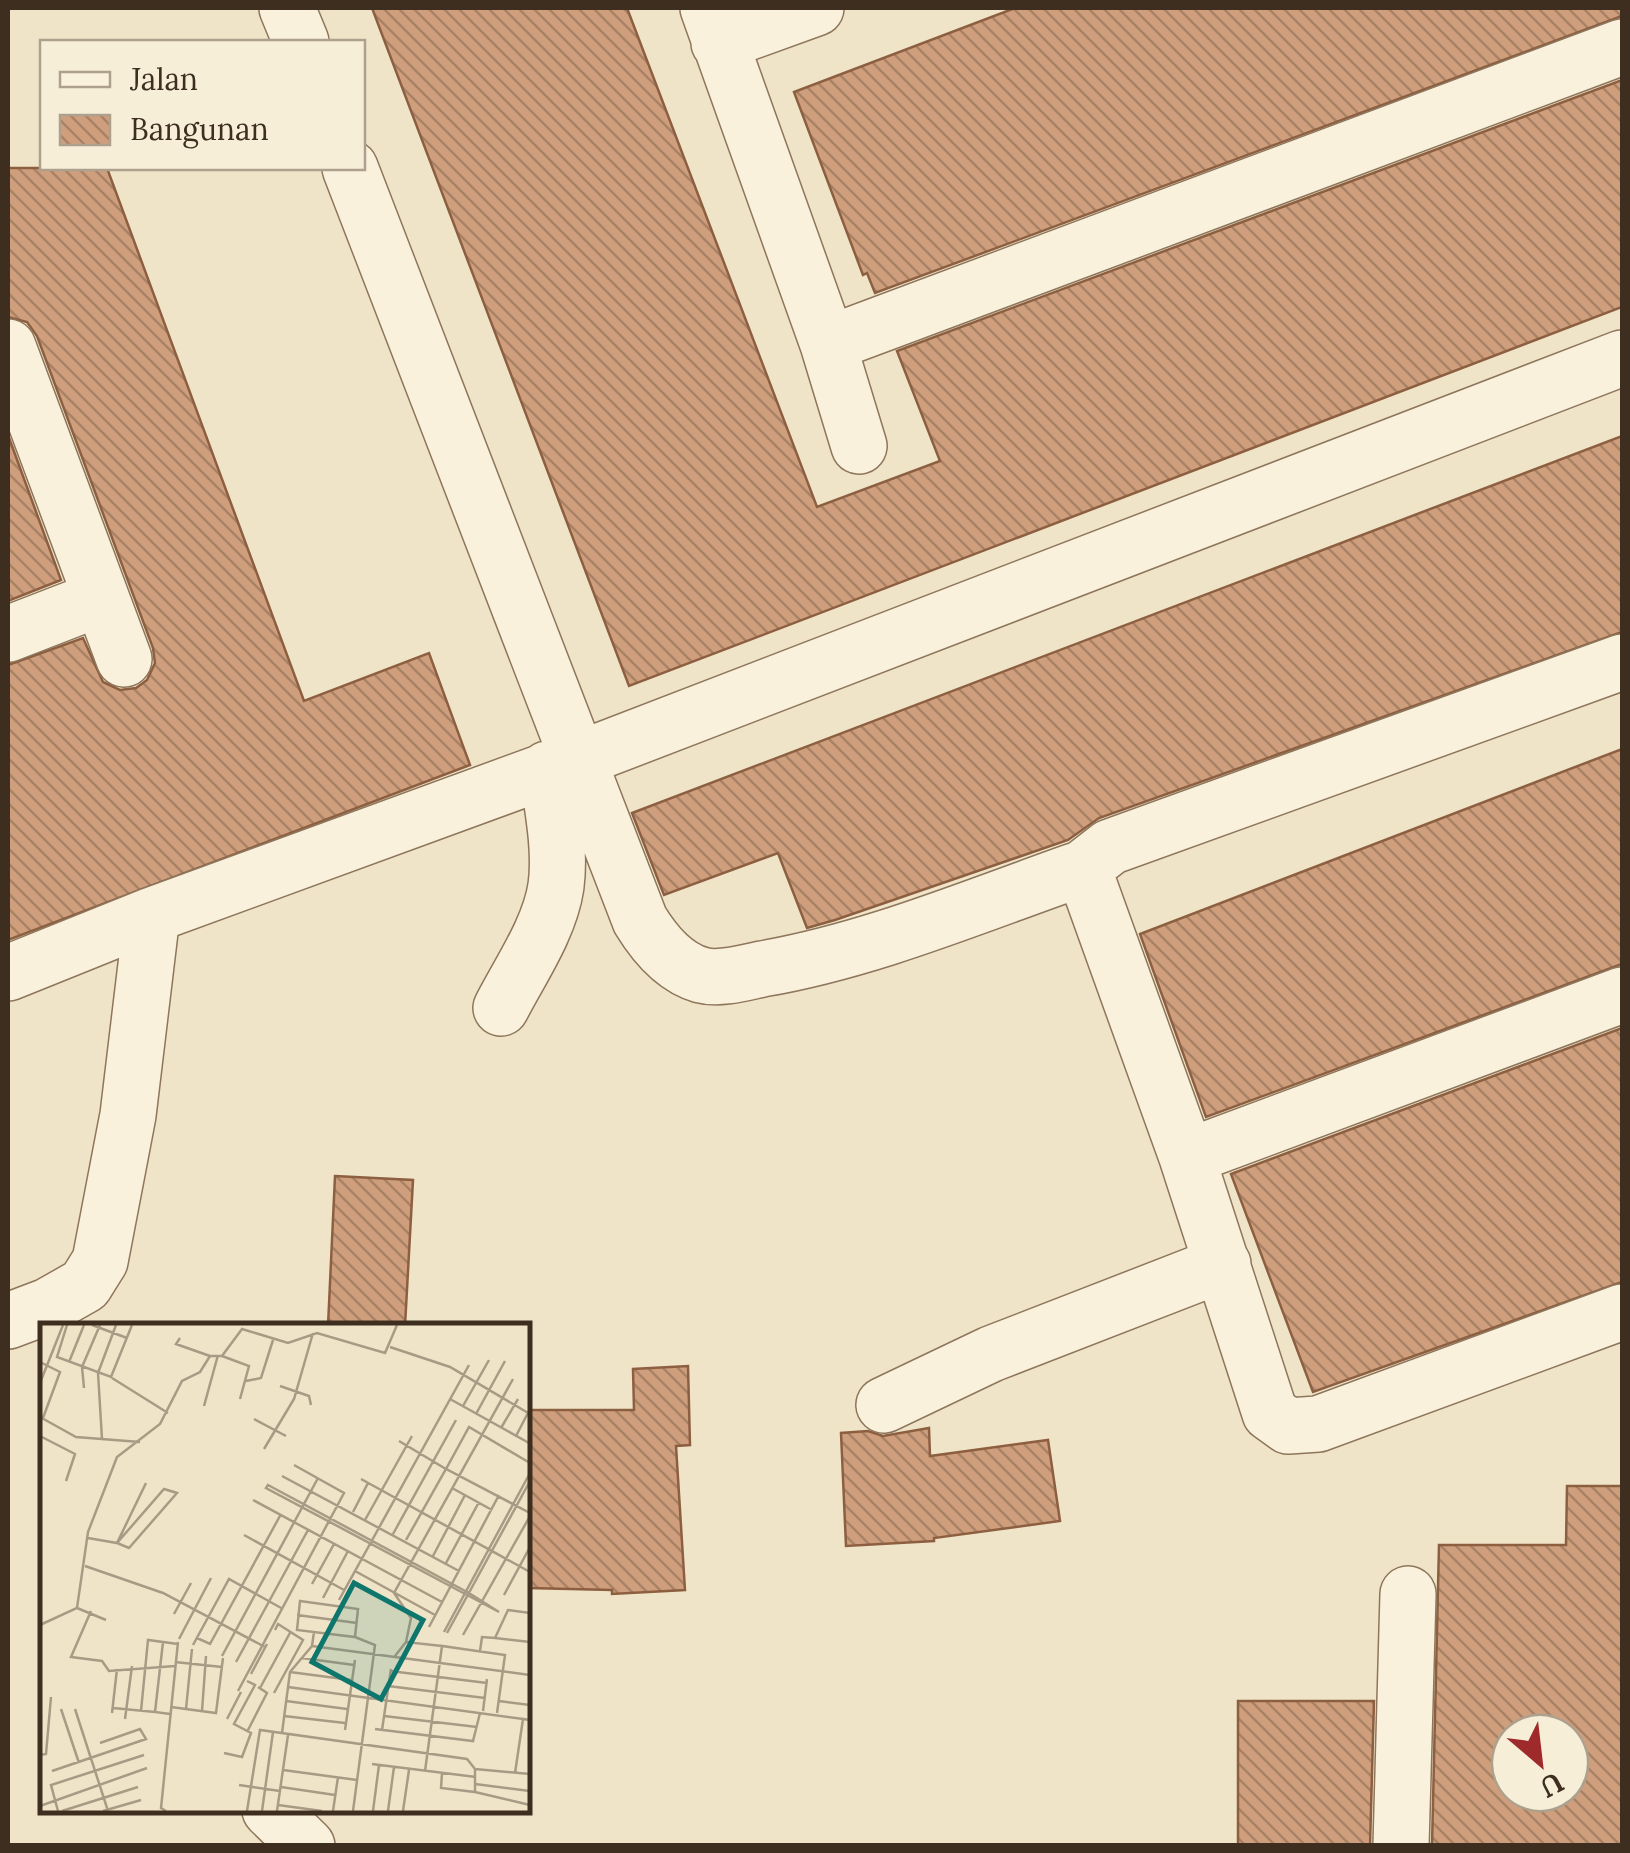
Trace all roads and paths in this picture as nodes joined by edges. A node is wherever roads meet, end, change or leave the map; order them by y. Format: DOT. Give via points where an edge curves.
graph roads {
  1 [pos="288,8"];
  2 [pos="816,8"];
  3 [pos="714,26"];
  4 [pos="300,40"];
  5 [pos="1622,47"];
  6 [pos="351,170"];
  7 [pos="828,344"];
  8 [pos="8,346"];
  9 [pos="1622,358"];
  10 [pos="860,446"];
  11 [pos="101,598"];
  12 [pos="8,634"];
  13 [pos="124,658"];
  14 [pos="1622,662"];
  15 [pos="564,764"];
  16 [pos="1082,868"];
  17 [pos="152,915"];
  18 [pos="8,973"];
  19 [pos="1622,995"];
  20 [pos="501,1008"];
  21 [pos="1186,1157"];
  22 [pos="1223,1264"];
  23 [pos="92,1302"];
  24 [pos="1622,1312"];
  25 [pos="8,1321"];
  26 [pos="884,1405"];
  27 [pos="1408,1594"];
  28 [pos="273,1813"];
  29 [pos="307,1846"];
  30 [pos="1401,1846"];
  1 -- 4 [label="street"];
  2 -- 3 [label="street"];
  3 -- 7 [label="street"];
  5 -- 7 [label="street"];
  6 -- 15 [label="street"];
  7 -- 10 [label="street"];
  8 -- 11 [label="street"];
  9 -- 15 [label="street"];
  11 -- 12 [label="street"];
  11 -- 13 [label="street"];
  14 -- 16 [label="street" via="1110,847"];
  15 -- 16 [label="street" via="654,942 702,975 821,959"];
  15 -- 17 [label="street"];
  15 -- 20 [label="street" via="556,890"];
  16 -- 21 [label="street"];
  17 -- 18 [label="street"];
  17 -- 23 [label="street" via="128,1116"];
  19 -- 21 [label="street"];
  21 -- 22 [label="street"];
  22 -- 24 [label="street" via="1264,1402 1300,1428"];
  22 -- 26 [label="street" via="992,1354"];
  23 -- 25 [label="street" via="48,1306"];
  27 -- 30 [label="street"];
  28 -- 29 [label="street"];
}
